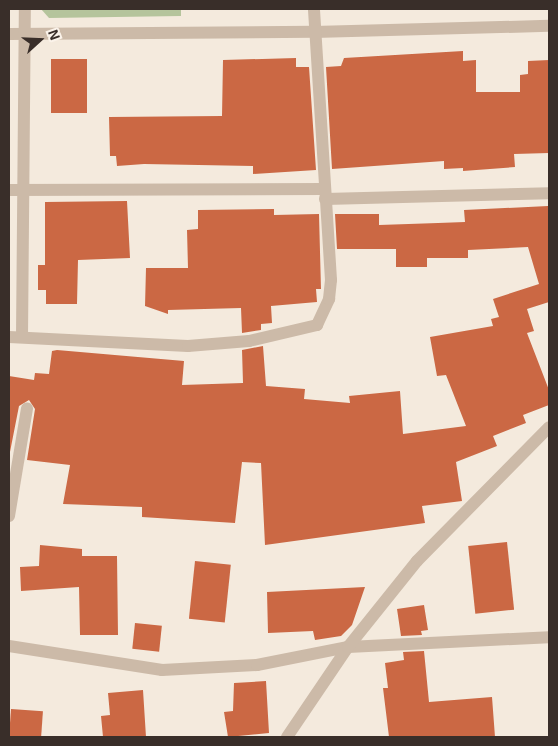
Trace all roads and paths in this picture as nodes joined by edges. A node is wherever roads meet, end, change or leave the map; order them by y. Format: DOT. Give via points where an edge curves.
graph roads {
  1 [pos="24,9"];
  2 [pos="314,9"];
  3 [pos="549,26"];
  4 [pos="314,32"];
  5 [pos="9,34"];
  6 [pos="25,34"];
  7 [pos="9,190"];
  8 [pos="22,190"];
  9 [pos="549,193"];
  10 [pos="324,194"];
  11 [pos="22,336"];
  12 [pos="9,337"];
  13 [pos="27,408"];
  14 [pos="549,427"];
  15 [pos="9,516"];
  16 [pos="549,637"];
  17 [pos="9,646"];
  18 [pos="348,647"];
  19 [pos="287,737"];
  1 -- 6 [label="street"];
  2 -- 4 [label="street"];
  3 -- 4 [label="street"];
  4 -- 6 [label="street"];
  4 -- 10 [label="street"];
  5 -- 6 [label="street"];
  6 -- 8 [label="street"];
  7 -- 8 [label="street"];
  8 -- 10 [label="street"];
  8 -- 11 [label="street"];
  9 -- 10 [label="street"];
  10 -- 11 [label="street" via="331,280 329,300 317,325 249,342 188,346"];
  11 -- 12 [label="street"];
  13 -- 15 [label="street"];
  14 -- 18 [label="street" via="417,561"];
  16 -- 18 [label="street"];
  17 -- 18 [label="street" via="162,670 257,665"];
  18 -- 19 [label="street"];
}
